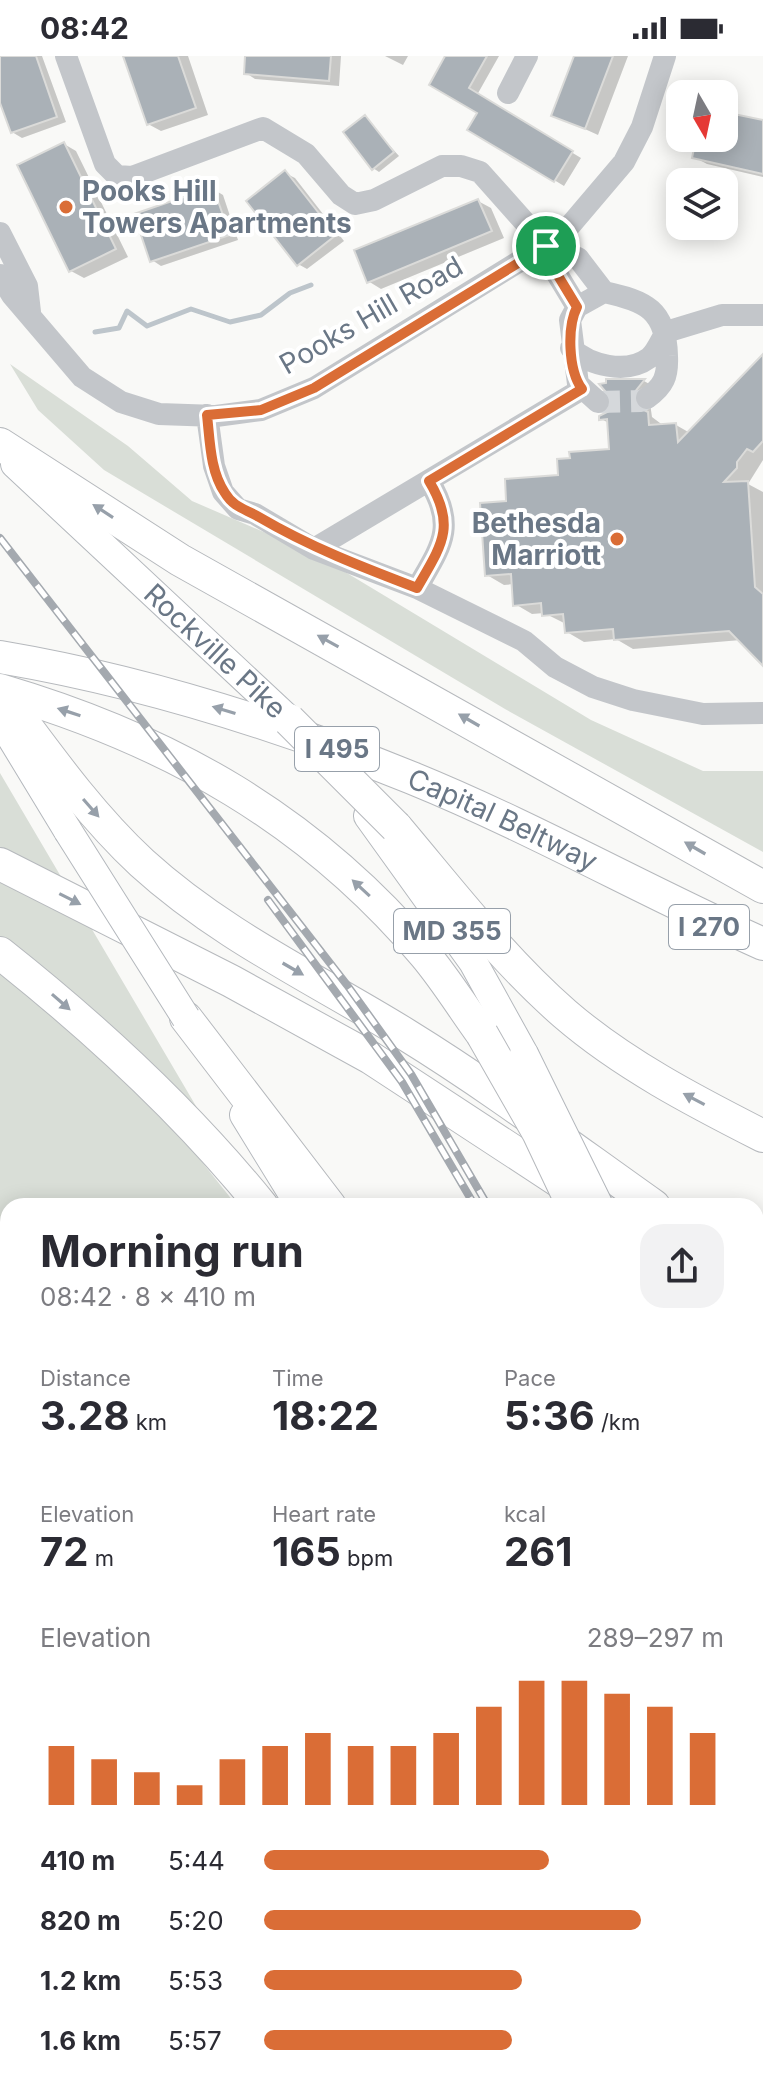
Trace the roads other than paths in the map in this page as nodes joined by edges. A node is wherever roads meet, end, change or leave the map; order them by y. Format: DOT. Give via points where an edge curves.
graph roads {
  1 [pos="66,56"];
  2 [pos="527,56"];
  3 [pos="665,56"];
  4 [pos="508,93"];
  5 [pos="0,233"];
  6 [pos="546,246"];
  7 [pos="0,275"];
  8 [pos="604,292"];
  9 [pos="577,307"];
  10 [pos="30,312"];
  11 [pos="763,315"];
  12 [pos="666,332"];
  13 [pos="571,348"];
  14 [pos="647,398"];
  15 [pos="207,415"];
  16 [pos="0,447"];
  17 [pos="429,481"];
  18 [pos="314,549"];
  19 [pos="417,588"];
  20 [pos="0,657"];
  21 [pos="0,690"];
  22 [pos="763,713"];
  23 [pos="0,719"];
  24 [pos="289,720"];
  25 [pos="28,746"];
  26 [pos="382,822"];
  27 [pos="0,864"];
  28 [pos="763,887"];
  29 [pos="655,895"];
  30 [pos="763,944"];
  31 [pos="0,953"];
  32 [pos="763,959"];
  33 [pos="186,1018"];
  34 [pos="763,1136"];
  35 [pos="501,1143"];
  36 [pos="255,1198"];
  37 [pos="295,1198"];
  38 [pos="324,1198"];
  39 [pos="569,1198"];
  40 [pos="573,1198"];
  41 [pos="586,1198"];
  42 [pos="594,1198"];
  43 [pos="642,1198"];
  1 -- 6 [label="street" via="105,164 117,176 132,177 263,128 306,154 355,204 442,166 480,172"];
  2 -- 4 [label="street"];
  3 -- 6 [label="street, Pooks Hill Road" via="642,127 624,162 578,220"];
  5 -- 10 [label="street, Pooks Hill Road" via="27,286"];
  6 -- 8 [label="street" via="578,258"];
  6 -- 9 [label="street"];
  6 -- 15 [label="street, Pooks Hill Road" via="314,388 261,410"];
  7 -- 10 [label="street, Pooks Hill Road"];
  8 -- 9 [label="street"];
  8 -- 12 [label="street" via="645,305"];
  9 -- 13 [label="street" via="570,320"];
  10 -- 15 [label="street, Pooks Hill Road" via="82,377 121,402 159,414"];
  11 -- 12 [label="street" via="722,315"];
  12 -- 13 [label="street" via="651,357 639,363 597,366"];
  12 -- 14 [label="street" via="668,375"];
  13 -- 17 [label="street" via="590,395"];
  15 -- 18 [label="street" via="220,482 229,482 255,514"];
  16 -- 24 [label="main road, Rockville Pike" via="91,539"];
  28 -- 16 [label="highway, one-way" via="180,560"];
  17 -- 18 [label="street"];
  17 -- 19 [label="street" via="442,503 445,528 442,545"];
  18 -- 19 [label="street"];
  19 -- 22 [label="street" via="524,641 555,667 593,687 703,714"];
  29 -- 20 [label="highway, Capital Beltway / I 495, one-way" via="414,778 271,724 157,690"];
  21 -- 25 [label="highway"];
  39 -- 21 [label="highway, one-way, bridge" via="482,1034 426,956 315,845 246,795 177,757 94,721"];
  23 -- 25 [label="main road"];
  24 -- 26 [label="highway, bridge"];
  25 -- 33 [label="main road, bridge" via="68,831"];
  25 -- 43 [label="highway, one-way" via="142,862 197,909 406,1034"];
  34 -- 26 [label="highway, one-way" via="645,1071 565,1014"];
  26 -- 42 [label="main road, MD 355, bridge" via="473,962"];
  27 -- 35 [label="highway, one-way" via="301,1019"];
  29 -- 30 [label="highway, Capital Beltway / I 495"];
  29 -- 32 [label="highway, I 270"];
  31 -- 36 [label="highway, one-way" via="120,1054"];
  33 -- 37 [label="main road"];
  33 -- 38 [label="highway"];
  35 -- 40 [label="highway"];
  35 -- 41 [label="highway"];
}
